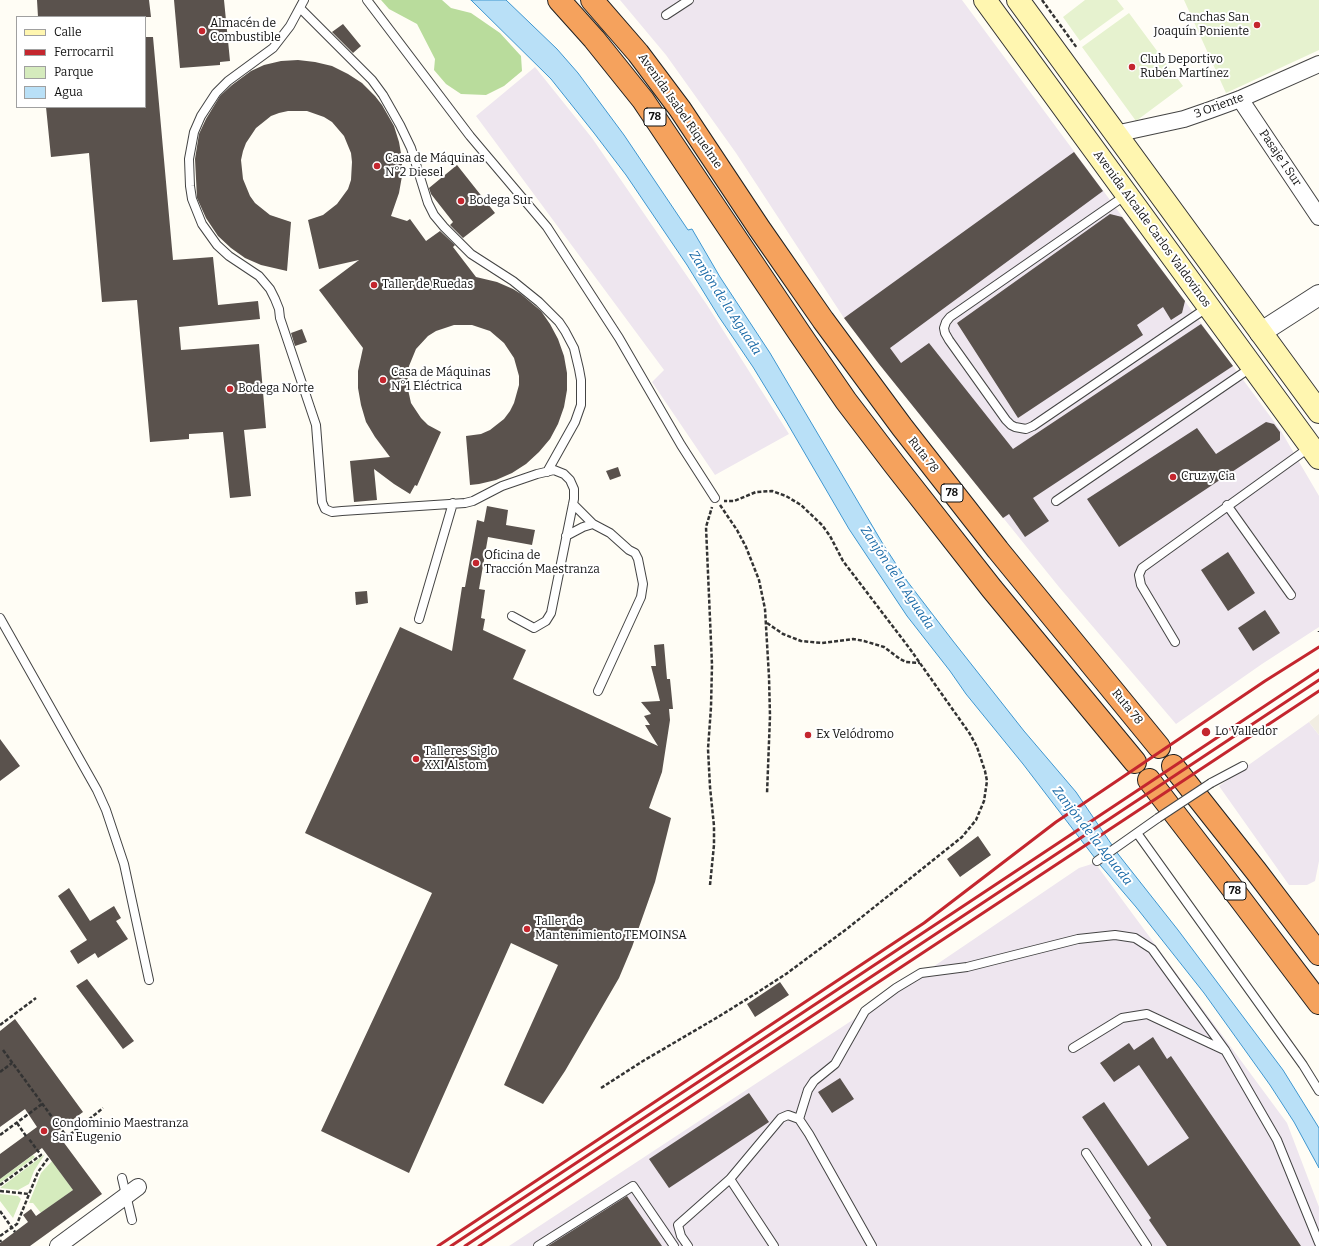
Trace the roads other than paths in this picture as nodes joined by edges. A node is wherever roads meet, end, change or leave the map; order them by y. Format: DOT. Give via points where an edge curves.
graph roads {
  1 [pos="304,0"];
  2 [pos="367,0"];
  3 [pos="559,0"];
  4 [pos="592,0"];
  5 [pos="689,0"];
  6 [pos="986,0"];
  7 [pos="1018,0"];
  8 [pos="300,8"];
  9 [pos="666,15"];
  10 [pos="1319,64"];
  11 [pos="1240,99"];
  12 [pos="1115,134"];
  13 [pos="1127,194"];
  14 [pos="1319,217"];
  15 [pos="759,228"];
  16 [pos="1319,295"];
  17 [pos="1213,312"];
  18 [pos="1260,333"];
  19 [pos="1252,367"];
  20 [pos="1319,412"];
  21 [pos="1315,452"];
  22 [pos="547,472"];
  23 [pos="715,498"];
  24 [pos="1056,501"];
  25 [pos="454,503"];
  26 [pos="573,504"];
  27 [pos="1227,505"];
  28 [pos="593,524"];
  29 [pos="566,536"];
  30 [pos="1291,596"];
  31 [pos="512,616"];
  32 [pos="0,618"];
  33 [pos="419,619"];
  34 [pos="1175,642"];
  35 [pos="598,691"];
  36 [pos="1159,747"];
  37 [pos="1135,762"];
  38 [pos="1173,766"];
  39 [pos="1243,766"];
  40 [pos="1149,780"];
  41 [pos="1138,833"];
  42 [pos="1097,860"];
  43 [pos="1319,954"];
  44 [pos="149,980"];
  45 [pos="1319,1003"];
  46 [pos="1073,1048"];
  47 [pos="1225,1050"];
  48 [pos="1319,1091"];
  49 [pos="799,1119"];
  50 [pos="1086,1153"];
  51 [pos="122,1178"];
  52 [pos="730,1179"];
  53 [pos="138,1187"];
  54 [pos="125,1196"];
  55 [pos="132,1220"];
  56 [pos="1319,1243"];
  57 [pos="58,1246"];
  58 [pos="538,1246"];
  59 [pos="674,1246"];
  60 [pos="688,1246"];
  61 [pos="774,1246"];
  62 [pos="872,1246"];
  63 [pos="1147,1246"];
  1 -- 8 [label="lane"];
  2 -- 23 [label="lane" via="470,136 548,227 619,338"];
  3 -- 37 [label="highway, Avenida Isabel Riquelme / 78" via="643,100 846,401 987,583"];
  4 -- 15 [label="highway, Avenida Isabel Riquelme / 78" via="638,53 680,109"];
  5 -- 9 [label="lane"];
  6 -- 13 [label="main road, Avenida Alcalde Carlos Valdovinos"];
  7 -- 12 [label="main road"];
  8 -- 22 [label="lane" via="372,80 383,96 411,148 434,215 471,254 513,281 539,302 559,322 574,348 582,380 581,405"];
  8 -- 25 [label="lane" via="273,48 228,81 216,93 201,116 194,132 189,159 192,199 202,224 217,245 259,276 275,299 316,425 322,502 325,509 332,512"];
  10 -- 11 [label="street, 3 Oriente"];
  11 -- 12 [label="street, 3 Oriente" via="1184,119"];
  11 -- 14 [label="street, Pasaje 1 Sur"];
  12 -- 18 [label="main road"];
  13 -- 17 [label="main road, Avenida Alcalde Carlos Valdovinos"];
  13 -- 17 [label="lane" via="946,322 944,328 949,340 1006,420 1016,428 1026,429 1033,426"];
  15 -- 36 [label="highway, Ruta 78 / 78" via="862,375 998,550"];
  16 -- 18 [label="street"];
  17 -- 18 [label="main road" via="1233,327"];
  17 -- 19 [label="main road, Avenida Alcalde Carlos Valdovinos"];
  18 -- 20 [label="main road"];
  19 -- 21 [label="main road, Avenida Alcalde Carlos Valdovinos"];
  19 -- 24 [label="lane"];
  21 -- 27 [label="lane"];
  22 -- 25 [label="lane" via="502,486 473,501"];
  22 -- 26 [label="lane" via="554,470 570,480 574,489"];
  25 -- 33 [label="lane"];
  26 -- 28 [label="lane"];
  26 -- 29 [label="lane"];
  27 -- 30 [label="lane"];
  27 -- 34 [label="lane" via="1142,568 1139,575 1141,585"];
  28 -- 29 [label="lane"];
  28 -- 35 [label="lane" via="635,552 643,584 641,597"];
  29 -- 31 [label="lane" via="549,617 534,628"];
  32 -- 44 [label="lane" via="106,810 129,882"];
  38 -- 43 [label="highway, 78"];
  39 -- 41 [label="lane, bridge" via="1211,783"];
  40 -- 45 [label="highway, 78"];
  41 -- 42 [label="lane"];
  41 -- 48 [label="lane"];
  46 -- 47 [label="lane" via="1122,1018 1147,1014"];
  47 -- 49 [label="lane" via="1152,949 1135,938 1115,935 1078,939 967,967 921,973 896,988 865,1011 835,1064 808,1090"];
  47 -- 56 [label="lane" via="1277,1140"];
  49 -- 52 [label="lane" via="788,1115 781,1118"];
  49 -- 62 [label="lane"];
  50 -- 63 [label="lane"];
  51 -- 54 [label="lane"];
  52 -- 60 [label="lane" via="678,1225 681,1236"];
  52 -- 61 [label="lane"];
  53 -- 54 [label="street"];
  54 -- 55 [label="lane"];
  54 -- 57 [label="street"];
  58 -- 59 [label="lane" via="633,1186"];
}
